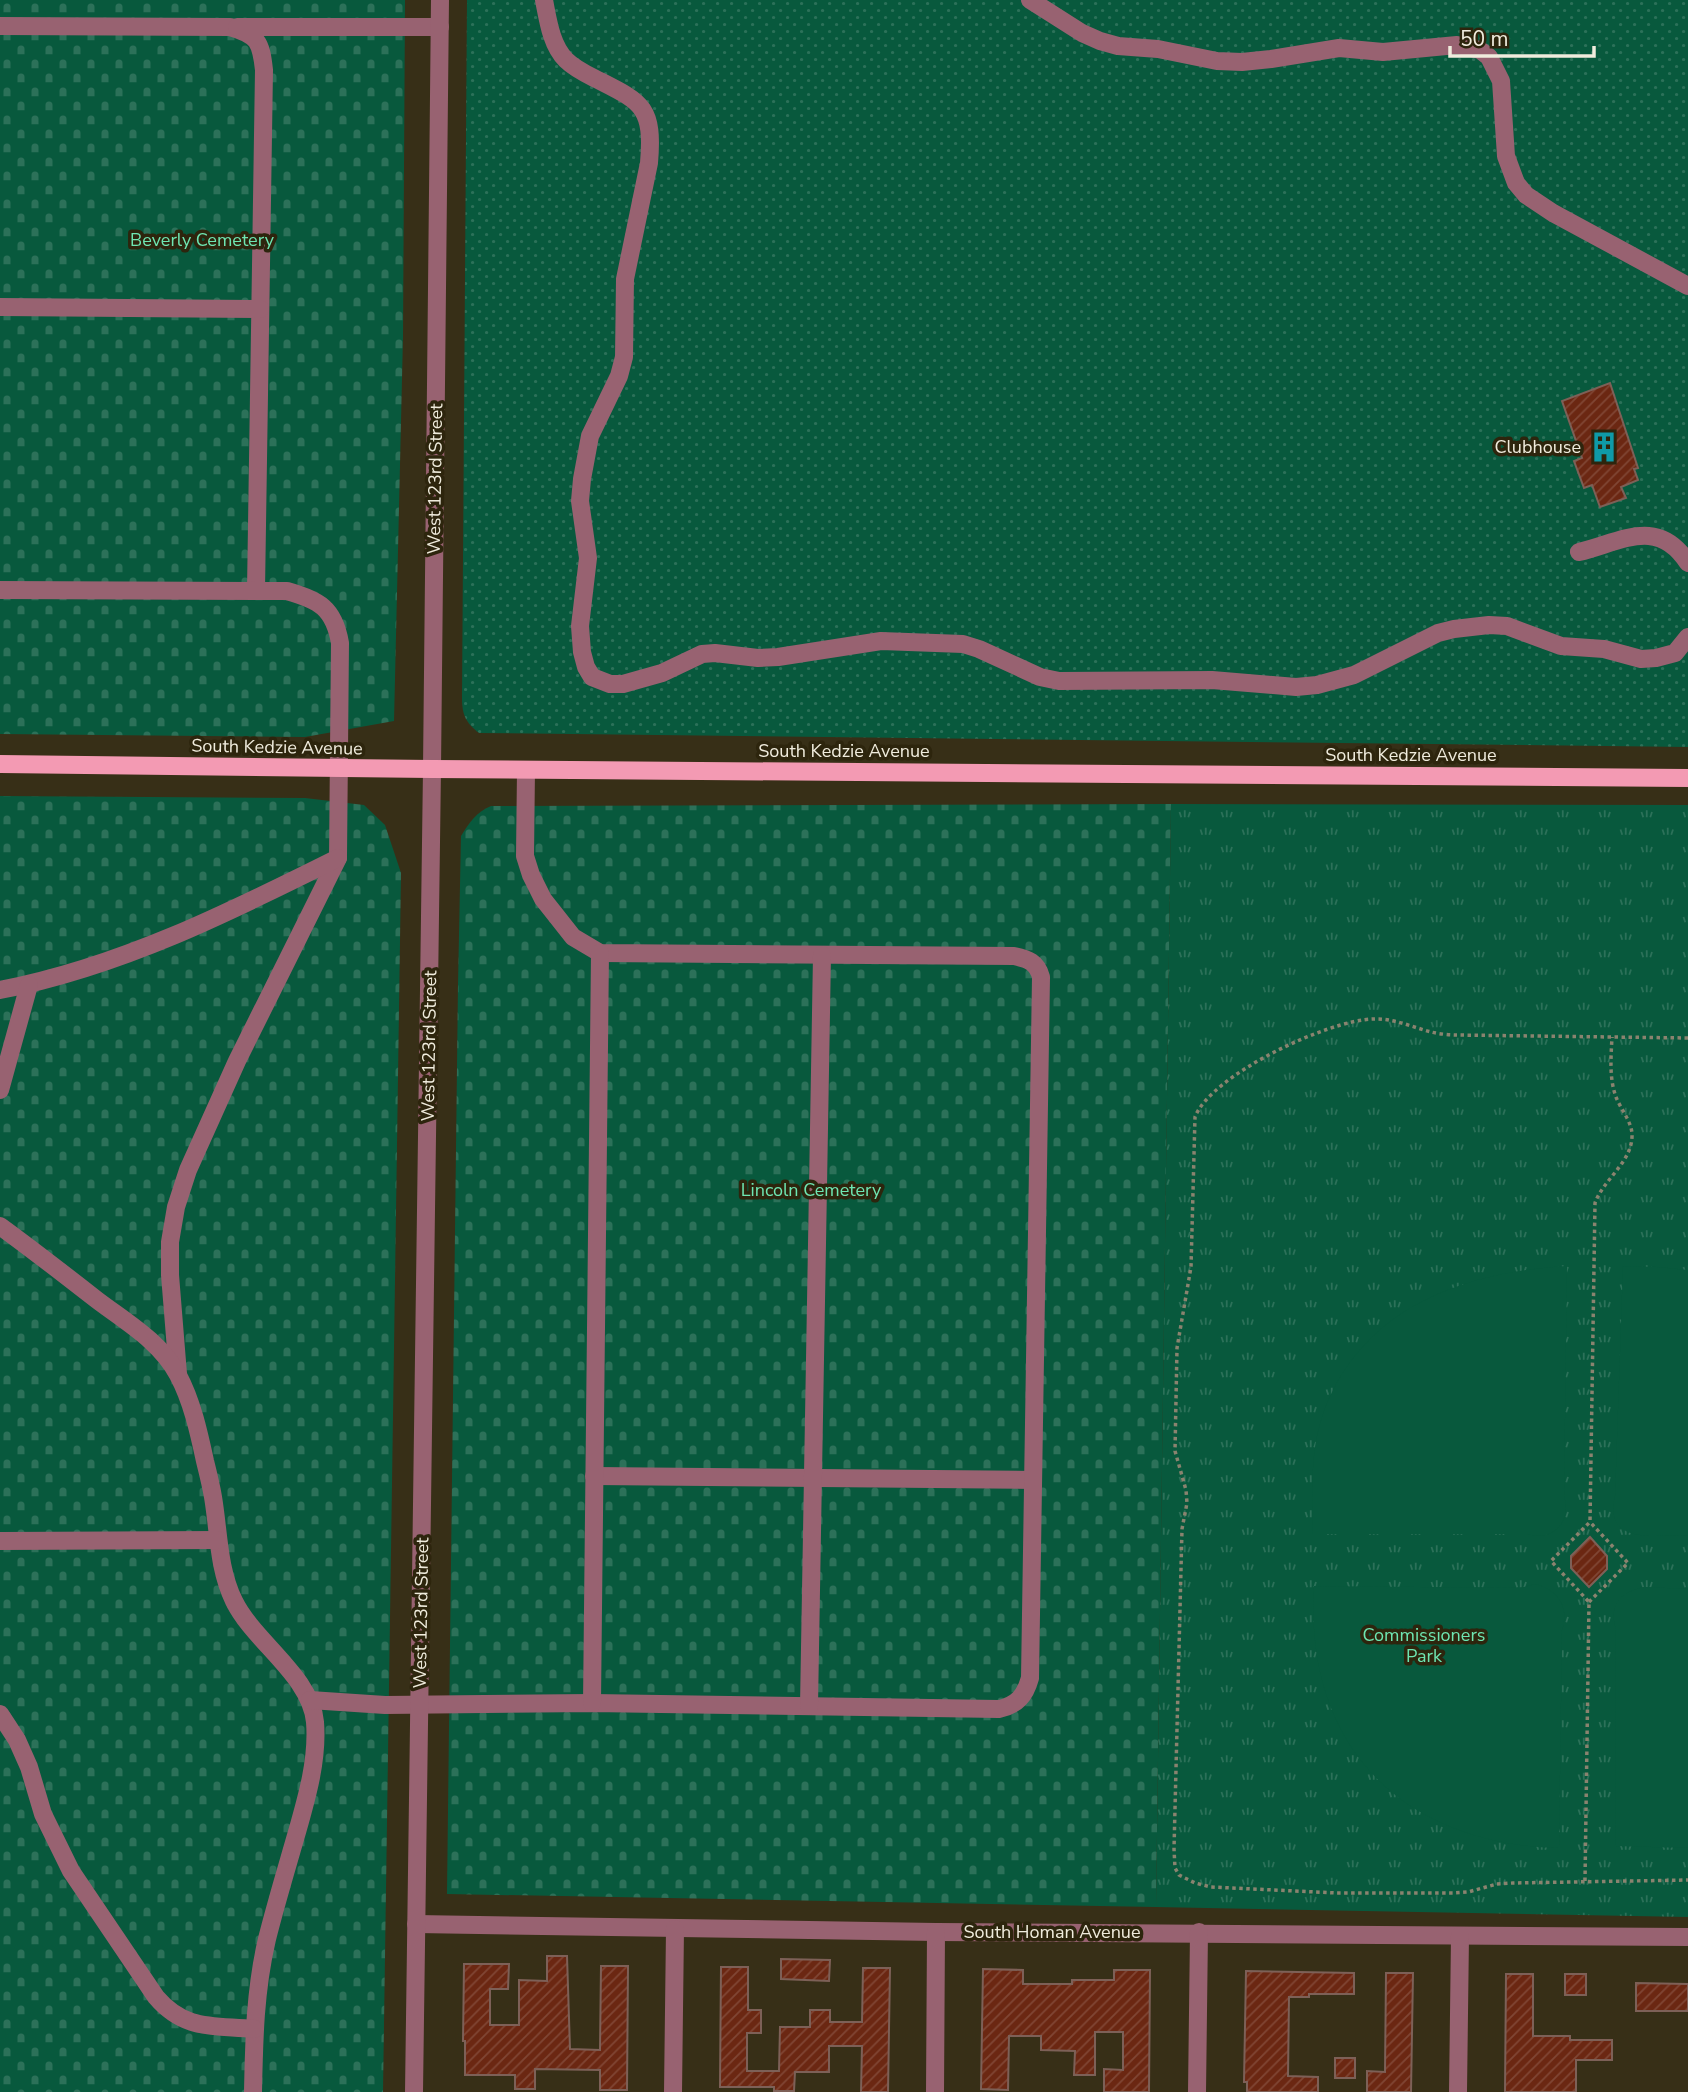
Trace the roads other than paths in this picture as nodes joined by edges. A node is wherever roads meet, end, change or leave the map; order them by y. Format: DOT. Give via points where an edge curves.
graph roads {
  1 [pos="440,0"];
  2 [pos="544,0"];
  3 [pos="1030,0"];
  4 [pos="0,26"];
  5 [pos="230,27"];
  6 [pos="440,27"];
  7 [pos="1688,286"];
  8 [pos="0,307"];
  9 [pos="260,309"];
  10 [pos="1579,552"];
  11 [pos="1688,563"];
  12 [pos="0,590"];
  13 [pos="257,590"];
  14 [pos="1688,639"];
  15 [pos="0,764"];
  16 [pos="340,769"];
  17 [pos="432,769"];
  18 [pos="526,770"];
  19 [pos="1688,778"];
  20 [pos="338,858"];
  21 [pos="600,953"];
  22 [pos="822,954"];
  23 [pos="29,985"];
  24 [pos="0,990"];
  25 [pos="0,1090"];
  26 [pos="0,1226"];
  27 [pos="178,1374"];
  28 [pos="594,1476"];
  29 [pos="813,1478"];
  30 [pos="1033,1480"];
  31 [pos="218,1540"];
  32 [pos="0,1541"];
  33 [pos="310,1700"];
  34 [pos="592,1703"];
  35 [pos="419,1704"];
  36 [pos="810,1706"];
  37 [pos="0,1714"];
  38 [pos="416,1924"];
  39 [pos="676,1929"];
  40 [pos="936,1932"];
  41 [pos="1199,1932"];
  42 [pos="1460,1936"];
  43 [pos="1688,1937"];
  44 [pos="254,2029"];
  45 [pos="253,2092"];
  46 [pos="414,2092"];
  47 [pos="673,2092"];
  48 [pos="935,2092"];
  49 [pos="1197,2092"];
  50 [pos="1458,2092"];
  1 -- 6 [label="street, West 123rd Street"];
  2 -- 14 [label="street" via="552,35 565,59 634,99 647,118 651,144 625,279 624,357 590,436 582,479 580,501 588,558 579,626 582,652 592,677 623,684 662,673 702,654 778,657 881,641 963,644 1059,681 1212,680 1296,687 1344,678 1454,629 1507,626 1561,646 1604,649 1641,659 1675,653"];
  3 -- 7 [label="street" via="1100,41 1217,61 1262,60 1339,48 1383,52 1457,45 1480,50 1489,57 1501,81 1506,156 1526,195"];
  4 -- 5 [label="street"];
  5 -- 6 [label="street"];
  5 -- 9 [label="street" via="258,40 262,54"];
  6 -- 17 [label="street, West 123rd Street"];
  8 -- 9 [label="street"];
  9 -- 13 [label="street"];
  10 -- 11 [label="street" via="1649,535 1672,543"];
  12 -- 13 [label="street"];
  13 -- 16 [label="street" via="310,597 327,610 338,627"];
  15 -- 16 [label="main road, South Kedzie Avenue"];
  16 -- 17 [label="main road, South Kedzie Avenue"];
  16 -- 20 [label="street"];
  17 -- 18 [label="main road, South Kedzie Avenue"];
  17 -- 35 [label="street, West 123rd Street"];
  18 -- 19 [label="main road, South Kedzie Avenue"];
  18 -- 21 [label="street" via="525,856 531,875 543,899 573,937"];
  20 -- 23 [label="street" via="217,919"];
  20 -- 27 [label="street" via="231,1074 176,1207 170,1276"];
  21 -- 22 [label="street"];
  21 -- 28 [label="street"];
  22 -- 29 [label="street"];
  22 -- 30 [label="street" via="1014,956 1026,958 1038,968"];
  23 -- 24 [label="street"];
  23 -- 25 [label="street"];
  26 -- 27 [label="street" via="131,1325 158,1348"];
  27 -- 31 [label="street" via="203,1451"];
  28 -- 29 [label="street"];
  28 -- 34 [label="street"];
  29 -- 30 [label="street"];
  29 -- 36 [label="street"];
  30 -- 36 [label="street" via="1030,1678 1019,1700 999,1709"];
  31 -- 32 [label="street"];
  31 -- 33 [label="street" via="229,1590 240,1613"];
  33 -- 35 [label="street"];
  33 -- 44 [label="street" via="315,1755 267,1941"];
  34 -- 35 [label="street"];
  34 -- 36 [label="street"];
  35 -- 38 [label="street, West 123rd Street"];
  37 -- 44 [label="street" via="17,1740 43,1814 71,1871 156,1997 180,2019"];
  38 -- 39 [label="street, South Homan Avenue"];
  38 -- 46 [label="street, West 123rd Street"];
  39 -- 40 [label="street, South Homan Avenue"];
  39 -- 47 [label="street"];
  40 -- 41 [label="street, South Homan Avenue"];
  40 -- 48 [label="street"];
  41 -- 42 [label="street, South Homan Avenue"];
  41 -- 49 [label="street"];
  42 -- 43 [label="street, South Homan Avenue"];
  42 -- 50 [label="street"];
  44 -- 45 [label="street"];
}
